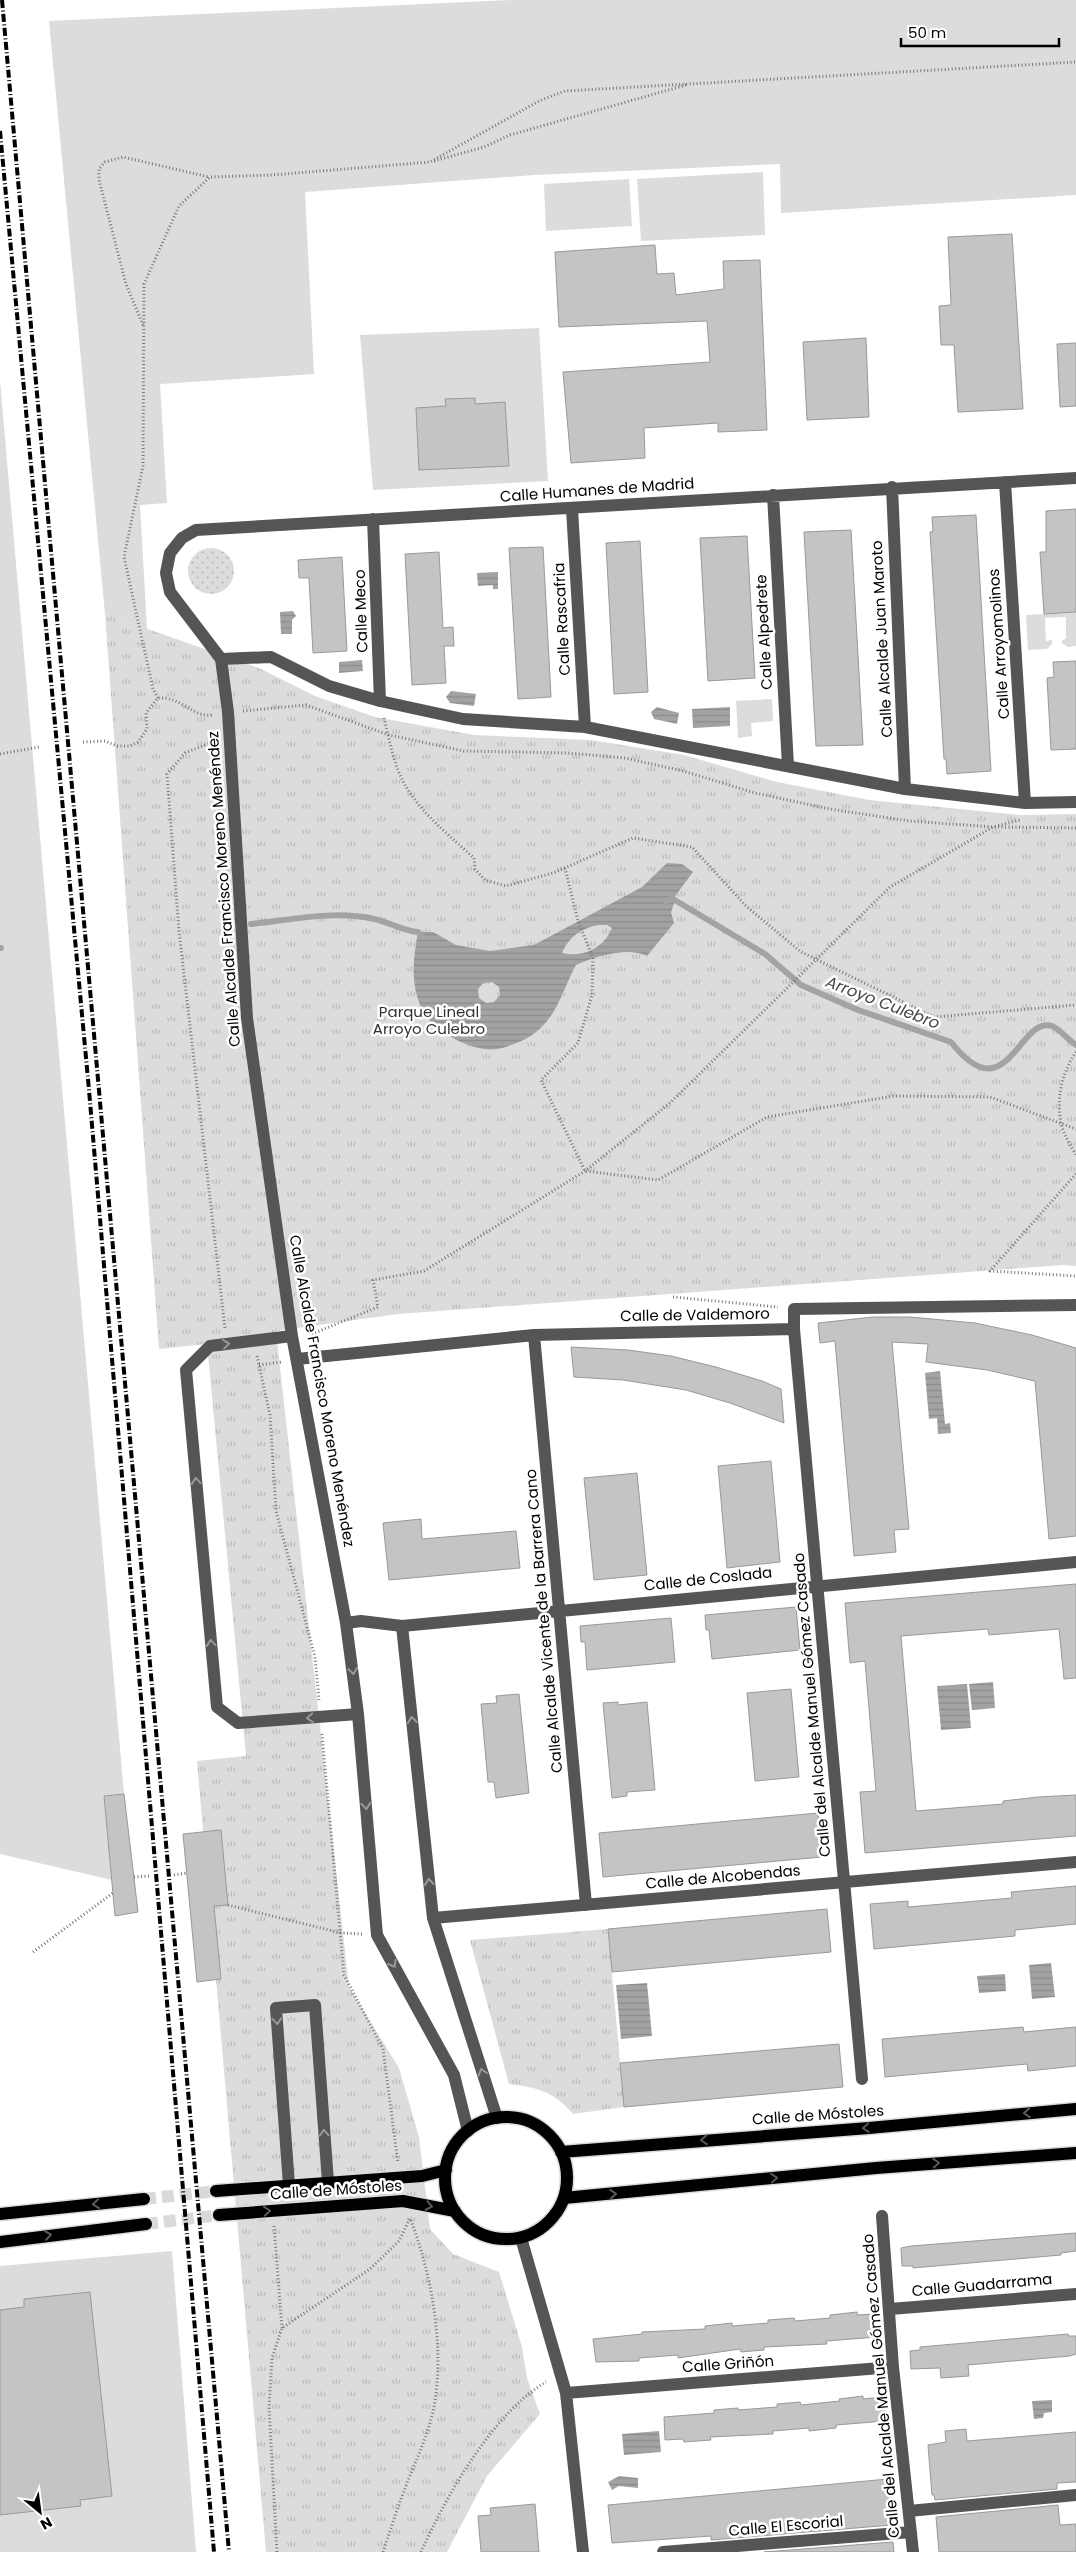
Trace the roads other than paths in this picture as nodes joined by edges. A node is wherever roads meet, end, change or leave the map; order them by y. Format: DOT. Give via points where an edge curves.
graph roads {
  1 [pos="1076,478"];
  2 [pos="1006,482"];
  3 [pos="892,487"];
  4 [pos="773,495"];
  5 [pos="572,509"];
  6 [pos="373,519"];
  7 [pos="222,659"];
  8 [pos="380,701"];
  9 [pos="585,727"];
  10 [pos="788,766"];
  11 [pos="904,789"];
  12 [pos="1076,802"];
  13 [pos="1025,803"];
  14 [pos="1076,1305"];
  15 [pos="794,1329"];
  16 [pos="534,1335"];
  17 [pos="292,1336"];
  18 [pos="297,1359"];
  19 [pos="1076,1562"];
  20 [pos="818,1585"];
  21 [pos="559,1610"];
  22 [pos="346,1623"];
  23 [pos="402,1626"];
  24 [pos="358,1714"];
  25 [pos="1076,1862"];
  26 [pos="844,1882"];
  27 [pos="586,1905"];
  28 [pos="433,1918"];
  29 [pos="862,2078"];
  30 [pos="1076,2109"];
  31 [pos="497,2118"];
  32 [pos="468,2131"];
  33 [pos="561,2152"];
  34 [pos="1076,2153"];
  35 [pos="446,2170"];
  36 [pos="328,2182"];
  37 [pos="290,2186"];
  38 [pos="216,2191"];
  39 [pos="564,2198"];
  40 [pos="144,2199"];
  41 [pos="455,2211"];
  42 [pos="0,2214"];
  43 [pos="219,2215"];
  44 [pos="882,2216"];
  45 [pos="146,2224"];
  46 [pos="521,2238"];
  47 [pos="0,2242"];
  48 [pos="1076,2294"];
  49 [pos="890,2309"];
  50 [pos="893,2367"];
  51 [pos="566,2393"];
  52 [pos="1076,2495"];
  53 [pos="909,2511"];
  54 [pos="911,2532"];
  55 [pos="583,2552"];
  56 [pos="663,2552"];
  57 [pos="913,2552"];
  1 -- 2 [label="street, Calle Humanes de Madrid"];
  2 -- 3 [label="street, Calle Humanes de Madrid"];
  2 -- 13 [label="street, Calle Arroyomolinos"];
  3 -- 4 [label="street, Calle Humanes de Madrid"];
  3 -- 11 [label="street, Calle Alcalde Juan Maroto"];
  4 -- 5 [label="street, Calle Humanes de Madrid"];
  4 -- 10 [label="street, Calle Alpedrete"];
  5 -- 6 [label="street, Calle Humanes de Madrid"];
  5 -- 9 [label="street, Calle Rascafria"];
  6 -- 7 [label="street, Calle Humanes de Madrid" via="196,530 182,538 170,553 166,572 170,592"];
  6 -- 8 [label="street, Calle Meco"];
  7 -- 8 [label="street" via="271,657 329,686"];
  7 -- 17 [label="street, Calle Alcalde Francisco Moreno Menéndez" via="230,739 246,1018"];
  8 -- 9 [label="street" via="463,720"];
  9 -- 10 [label="street"];
  10 -- 11 [label="street"];
  11 -- 13 [label="street"];
  12 -- 13 [label="street"];
  14 -- 15 [label="street" via="794,1309"];
  15 -- 16 [label="street, Calle de Valdemoro"];
  15 -- 20 [label="street, Calle del Alcalde Manuel Gómez Casado"];
  16 -- 18 [label="street, Calle de Valdemoro"];
  16 -- 21 [label="street, Calle Alcalde Vicente de la Barrera Cano"];
  17 -- 18 [label="street, Calle Alcalde Francisco Moreno Menéndez"];
  24 -- 17 [label="street, one-way" via="238,1723 217,1707 186,1370 210,1346"];
  18 -- 22 [label="street, Calle Alcalde Francisco Moreno Menéndez"];
  19 -- 20 [label="street, Calle de Coslada"];
  20 -- 21 [label="street, Calle de Coslada"];
  20 -- 26 [label="street, Calle del Alcalde Manuel Gómez Casado"];
  21 -- 23 [label="street, Calle de Coslada"];
  21 -- 27 [label="street, Calle Alcalde Vicente de la Barrera Cano"];
  22 -- 23 [label="street, Calle de Coslada" via="361,1621"];
  22 -- 24 [label="street, Calle Alcalde Francisco Moreno Menéndez, one-way"];
  28 -- 23 [label="street, one-way"];
  24 -- 32 [label="street, Calle Alcalde Francisco Moreno Menéndez, one-way" via="377,1935 454,2075"];
  25 -- 26 [label="street, Calle de Alcobendas"];
  26 -- 27 [label="street, Calle de Alcobendas"];
  26 -- 29 [label="street, Calle del Alcalde Manuel Gómez Casado"];
  27 -- 28 [label="street, Calle de Alcobendas"];
  31 -- 28 [label="street, one-way"];
  30 -- 33 [label="main road, Calle de Móstoles, one-way"];
  31 -- 32 [label="main road"];
  31 -- 33 [label="main road" via="516,2118 534,2124 550,2136"];
  32 -- 35 [label="main road" via="457,2142"];
  33 -- 39 [label="main road" via="566,2167"];
  39 -- 34 [label="main road, one-way" via="876,2168"];
  35 -- 36 [label="main road, Calle de Móstoles" via="422,2176"];
  35 -- 41 [label="main road" via="448,2198"];
  36 -- 37 [label="main road, Calle de Móstoles"];
  36 -- 37 [label="street, one-way" via="315,2005 276,2008"];
  37 -- 38 [label="main road, Calle de Móstoles"];
  39 -- 46 [label="main road" via="549,2220"];
  40 -- 42 [label="main road, one-way"];
  43 -- 41 [label="main road, Calle de Móstoles, one-way" via="403,2201"];
  41 -- 46 [label="main road" via="467,2226 484,2235 502,2239"];
  44 -- 49 [label="street, Calle del Alcalde Manuel Gómez Casado"];
  47 -- 45 [label="main road, one-way"];
  46 -- 51 [label="street"];
  48 -- 49 [label="street, Calle Guadarrama"];
  49 -- 50 [label="street, Calle del Alcalde Manuel Gómez Casado"];
  50 -- 51 [label="street, Calle Griñón"];
  50 -- 53 [label="street, Calle del Alcalde Manuel Gómez Casado"];
  51 -- 55 [label="street"];
  52 -- 53 [label="street"];
  53 -- 54 [label="street, Calle del Alcalde Manuel Gómez Casado"];
  54 -- 56 [label="street, Calle El Escorial"];
  54 -- 57 [label="street, Calle del Alcalde Manuel Gómez Casado"];
}
